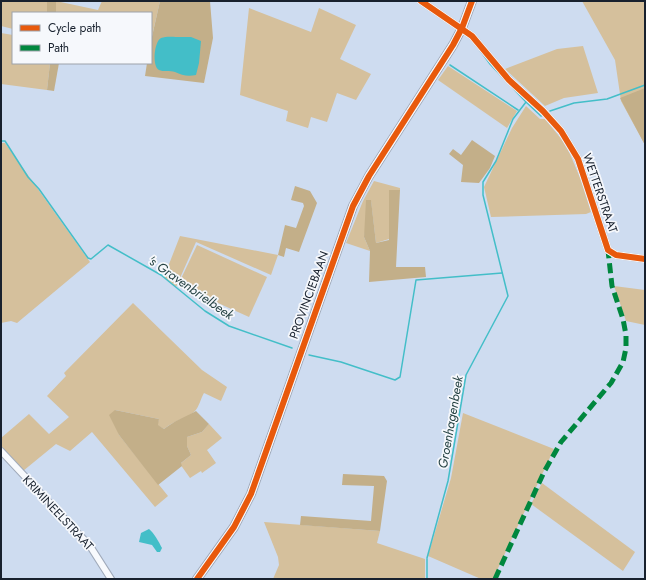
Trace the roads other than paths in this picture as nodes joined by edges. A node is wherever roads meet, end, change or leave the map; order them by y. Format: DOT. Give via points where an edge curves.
graph roads {
  1 [pos="421,1"];
  2 [pos="472,1"];
  3 [pos="462,28"];
  4 [pos="645,259"];
  5 [pos="1,451"];
  6 [pos="110,579"];
  7 [pos="197,579"];
  1 -- 3 [label="street"];
  2 -- 3 [label="main road, PROVINCIEBAAN"];
  3 -- 4 [label="street, WETTERSTRAAT" via="472,36 509,80 549,117 571,144 608,250 616,255"];
  3 -- 7 [label="main road, PROVINCIEBAAN" via="361,190 343,233 251,494 234,526"];
  5 -- 6 [label="street, KRIMINEELSTRAAT" via="90,546"];
}
